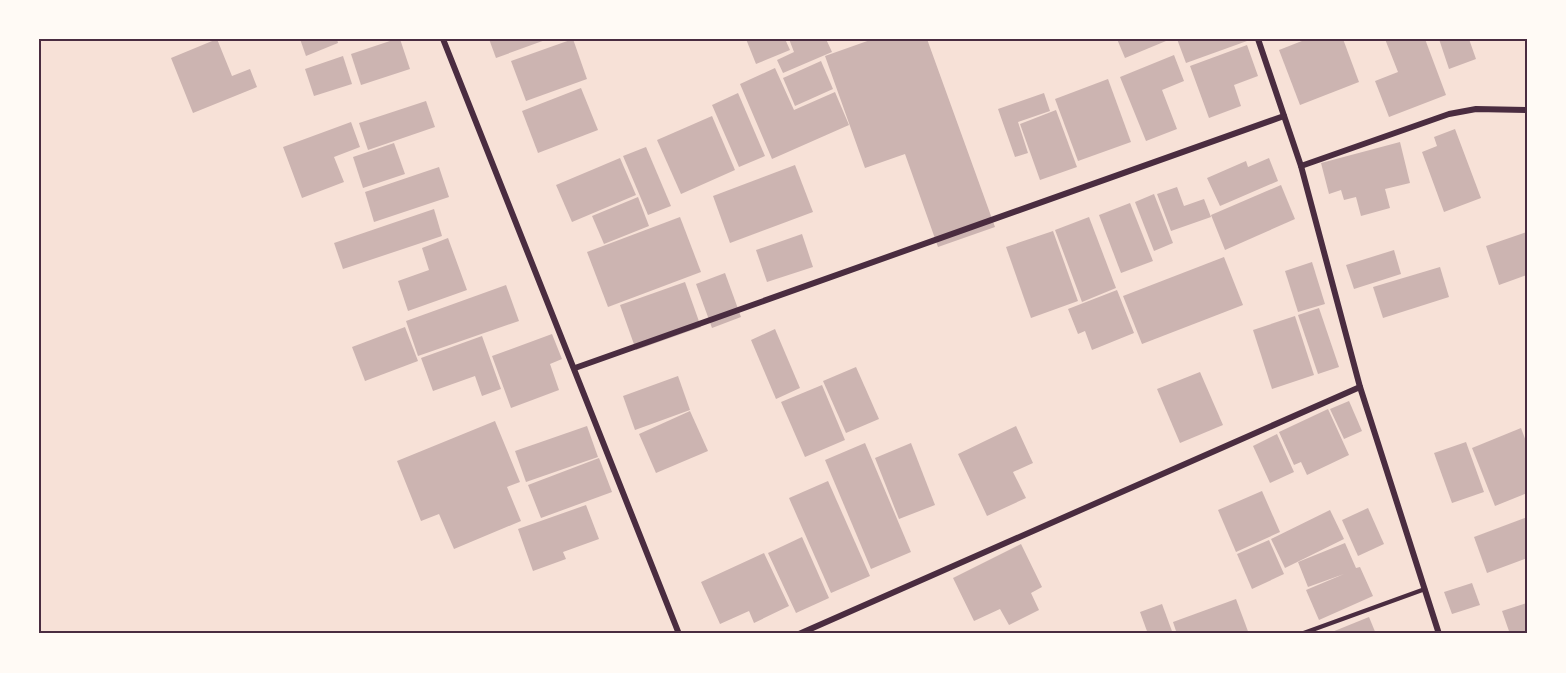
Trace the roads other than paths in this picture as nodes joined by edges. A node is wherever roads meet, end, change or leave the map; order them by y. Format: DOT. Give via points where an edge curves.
graph roads {
  1 [pos="443,39"];
  2 [pos="1258,39"];
  3 [pos="1527,110"];
  4 [pos="1284,116"];
  5 [pos="1301,166"];
  6 [pos="575,368"];
  7 [pos="1360,387"];
  8 [pos="1425,589"];
  9 [pos="679,634"];
  10 [pos="799,634"];
  11 [pos="1301,634"];
  12 [pos="1439,634"];
  1 -- 6 [label="street"];
  2 -- 4 [label="street"];
  3 -- 5 [label="street" via="1476,109 1449,114"];
  4 -- 5 [label="street"];
  4 -- 6 [label="street"];
  5 -- 7 [label="street"];
  6 -- 9 [label="street"];
  7 -- 8 [label="street"];
  7 -- 10 [label="street"];
  8 -- 11 [label="lane"];
  8 -- 12 [label="street"];
}
